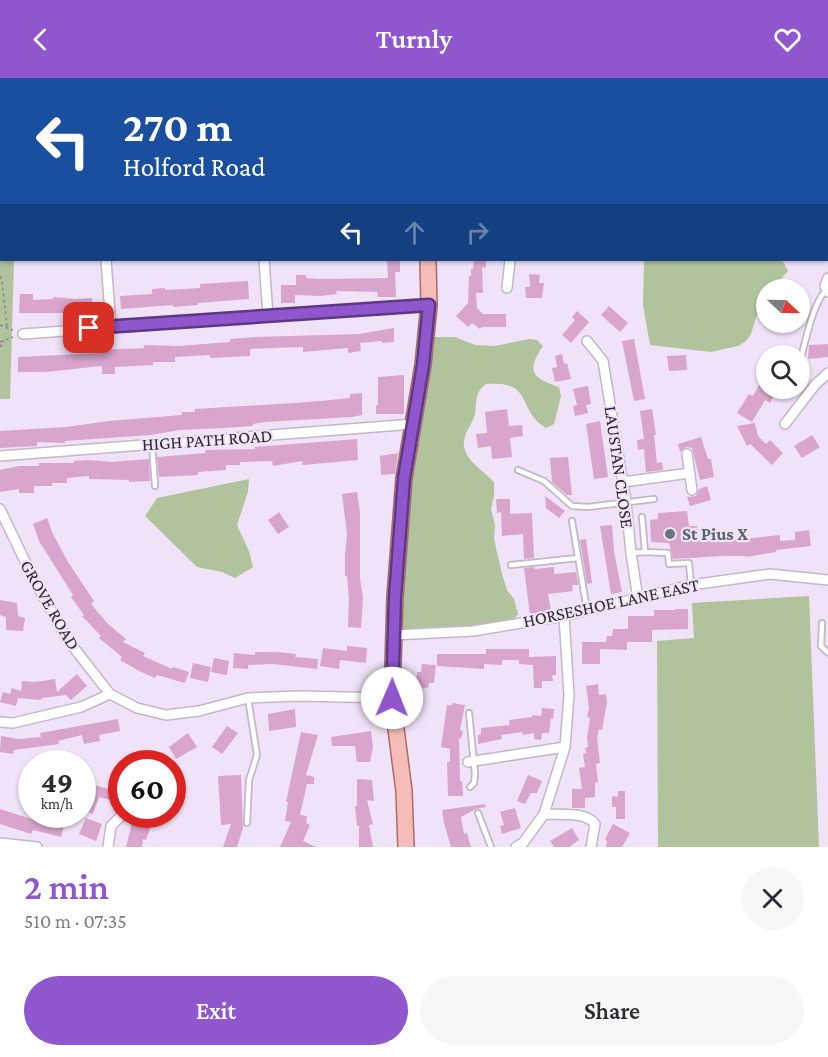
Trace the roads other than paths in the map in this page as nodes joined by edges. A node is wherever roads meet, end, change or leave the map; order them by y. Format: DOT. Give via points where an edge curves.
graph roads {
  1 [pos="106,261"];
  2 [pos="264,261"];
  3 [pos="428,261"];
  4 [pos="510,261"];
  5 [pos="828,278"];
  6 [pos="507,288"];
  7 [pos="827,291"];
  8 [pos="429,305"];
  9 [pos="268,316"];
  10 [pos="111,327"];
  11 [pos="23,334"];
  12 [pos="586,341"];
  13 [pos="804,345"];
  14 [pos="828,373"];
  15 [pos="414,424"];
  16 [pos="785,424"];
  17 [pos="152,444"];
  18 [pos="687,454"];
  19 [pos="0,456"];
  20 [pos="518,470"];
  21 [pos="690,473"];
  22 [pos="623,482"];
  23 [pos="155,486"];
  24 [pos="692,490"];
  25 [pos="654,499"];
  26 [pos="626,502"];
  27 [pos="0,509"];
  28 [pos="642,518"];
  29 [pos="572,520"];
  30 [pos="645,552"];
  31 [pos="631,553"];
  32 [pos="578,558"];
  33 [pos="511,565"];
  34 [pos="828,580"];
  35 [pos="691,585"];
  36 [pos="638,599"];
  37 [pos="587,611"];
  38 [pos="564,616"];
  39 [pos="822,623"];
  40 [pos="394,635"];
  41 [pos="828,653"];
  42 [pos="110,694"];
  43 [pos="248,698"];
  44 [pos="392,698"];
  45 [pos="469,712"];
  46 [pos="0,722"];
  47 [pos="565,747"];
  48 [pos="471,761"];
  49 [pos="470,787"];
  50 [pos="478,813"];
  51 [pos="544,814"];
  52 [pos="247,822"];
  53 [pos="111,828"];
  54 [pos="0,843"];
  55 [pos="37,847"];
  56 [pos="108,847"];
  57 [pos="406,847"];
  58 [pos="491,847"];
  59 [pos="516,847"];
  60 [pos="591,847"];
  1 -- 10 [label="street"];
  2 -- 9 [label="street"];
  3 -- 8 [label="main road"];
  4 -- 6 [label="street"];
  5 -- 7 [label="street"];
  7 -- 13 [label="lane" via="822,295"];
  8 -- 9 [label="street"];
  8 -- 15 [label="main road"];
  9 -- 10 [label="street"];
  10 -- 11 [label="street"];
  12 -- 22 [label="street, LAUSTAN CLOSE" via="603,361"];
  14 -- 16 [label="street"];
  15 -- 17 [label="street, HIGH PATH ROAD"];
  15 -- 40 [label="main road" via="404,478"];
  17 -- 19 [label="street, HIGH PATH ROAD"];
  17 -- 23 [label="lane"];
  18 -- 21 [label="street"];
  20 -- 26 [label="lane" via="544,481 572,506"];
  21 -- 22 [label="street"];
  21 -- 24 [label="street"];
  22 -- 26 [label="street, LAUSTAN CLOSE"];
  25 -- 26 [label="lane"];
  26 -- 31 [label="street, LAUSTAN CLOSE"];
  27 -- 42 [label="street, GROVE ROAD" via="67,639"];
  28 -- 30 [label="lane"];
  29 -- 32 [label="lane"];
  30 -- 31 [label="lane"];
  30 -- 35 [label="lane" via="668,553 669,564 689,563"];
  31 -- 36 [label="street, LAUSTAN CLOSE"];
  32 -- 33 [label="lane"];
  32 -- 37 [label="lane"];
  34 -- 35 [label="street, HORSESHOE LANE EAST" via="770,574"];
  35 -- 36 [label="street, HORSESHOE LANE EAST"];
  36 -- 37 [label="street, HORSESHOE LANE EAST"];
  37 -- 38 [label="street, HORSESHOE LANE EAST"];
  38 -- 40 [label="street, HORSESHOE LANE EAST" via="473,631"];
  38 -- 47 [label="street" via="570,695"];
  39 -- 41 [label="lane" via="821,646"];
  40 -- 44 [label="main road"];
  42 -- 43 [label="street, GROVE ROAD" via="137,708 166,715"];
  42 -- 46 [label="street" via="81,706 13,723"];
  43 -- 44 [label="street, GROVE ROAD"];
  43 -- 52 [label="lane" via="257,754 249,780"];
  44 -- 57 [label="main road" via="404,791"];
  45 -- 48 [label="lane"];
  47 -- 48 [label="street"];
  47 -- 51 [label="street"];
  48 -- 49 [label="lane" via="474,783"];
  50 -- 58 [label="lane"];
  51 -- 59 [label="street"];
  51 -- 60 [label="street" via="591,819 595,824"];
  53 -- 56 [label="street"];
  54 -- 55 [label="street"];
}
